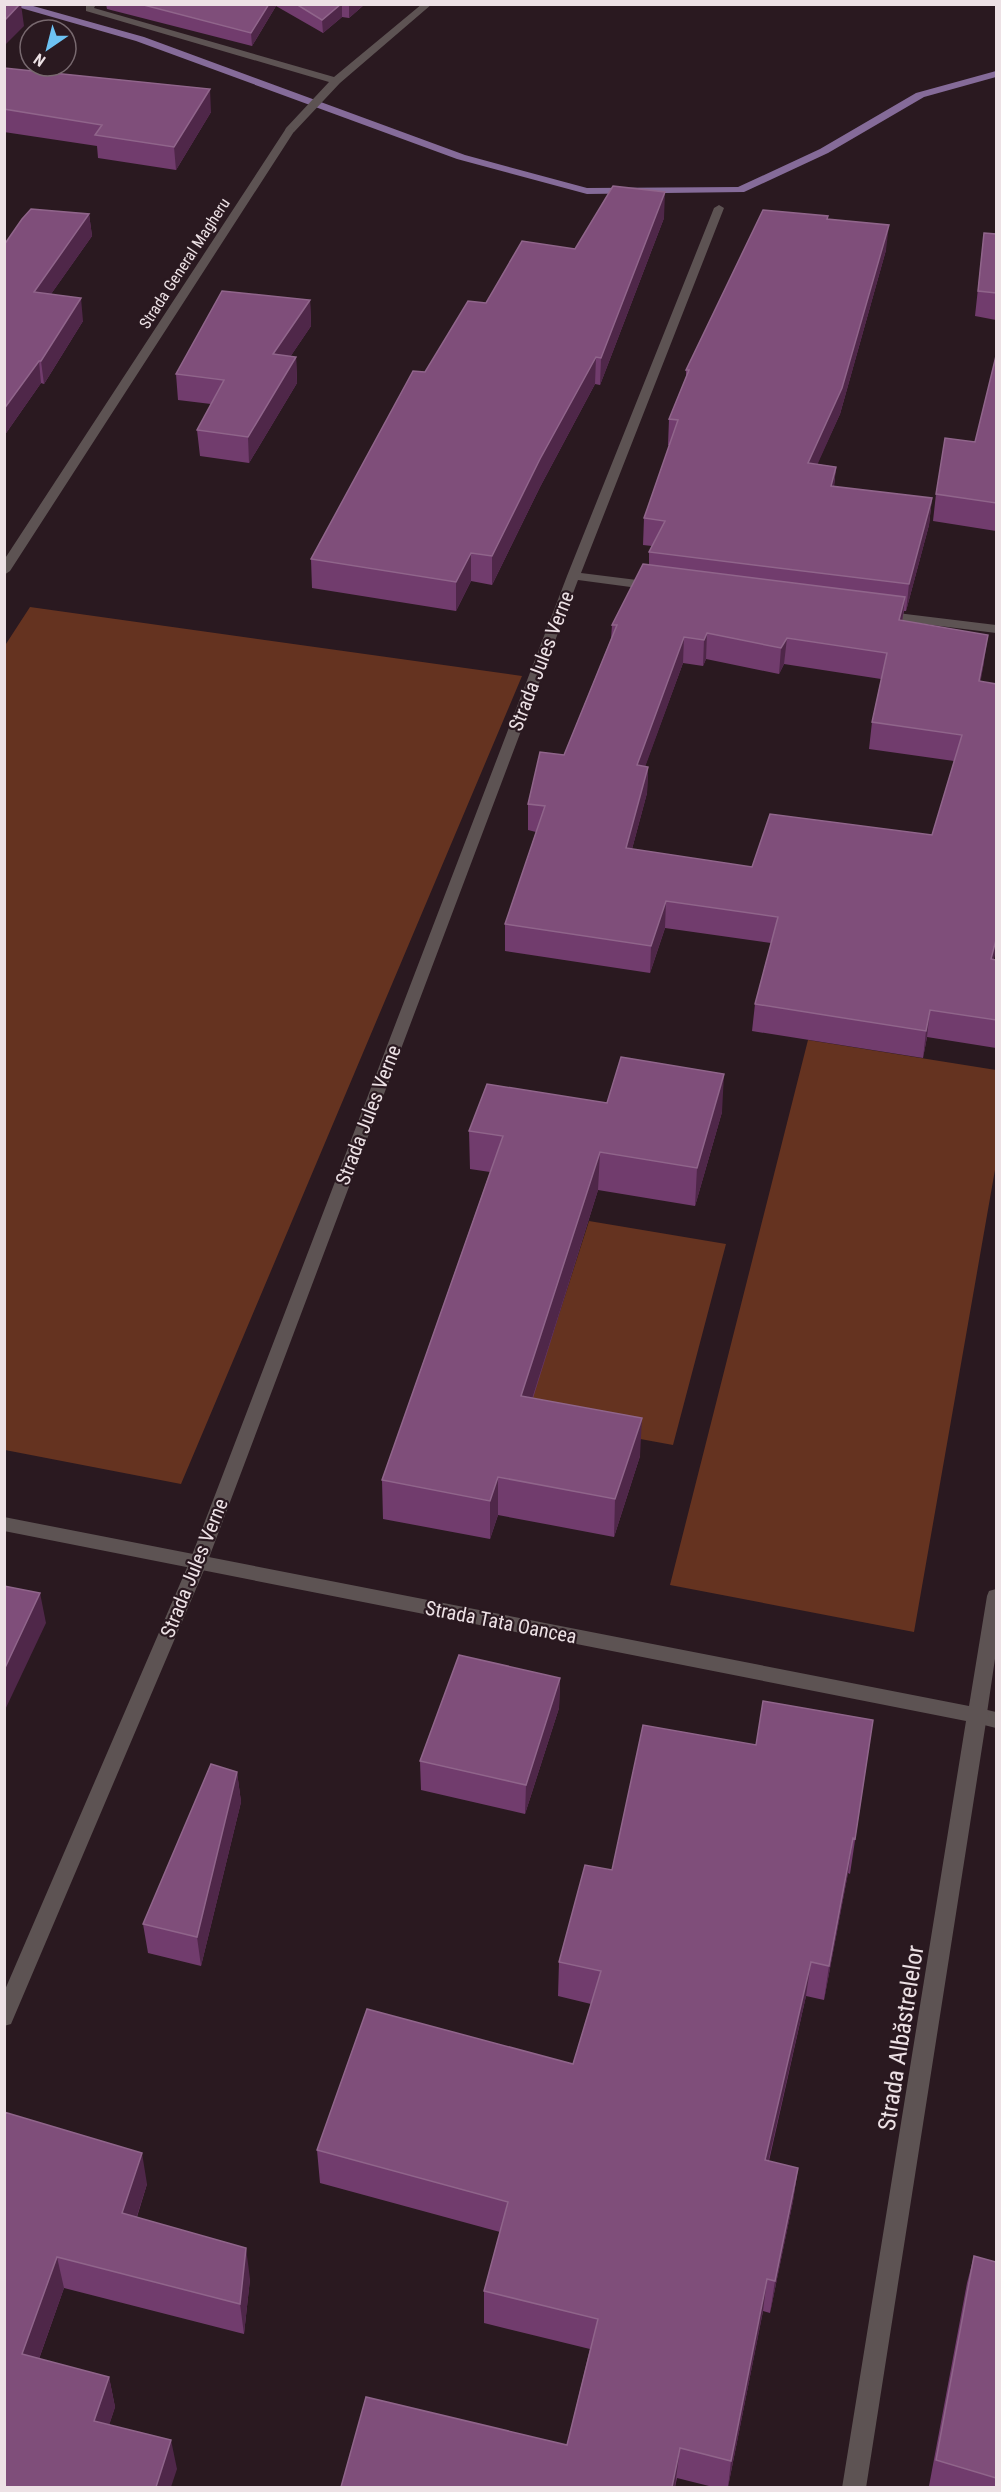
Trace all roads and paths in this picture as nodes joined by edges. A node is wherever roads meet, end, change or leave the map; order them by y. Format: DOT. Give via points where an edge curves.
graph roads {
  1 [pos="428,4"];
  2 [pos="90,7"];
  3 [pos="336,81"];
  4 [pos="719,208"];
  5 [pos="4,571"];
  6 [pos="573,576"];
  7 [pos="667,588"];
  8 [pos="867,613"];
  9 [pos="996,629"];
  10 [pos="4,1524"];
  11 [pos="198,1563"];
  12 [pos="996,1596"];
  13 [pos="988,1718"];
  14 [pos="4,2017"];
  15 [pos="854,2487"];
  1 -- 3 [label="street, Strada General Magheru"];
  2 -- 3 [label="street"];
  3 -- 5 [label="street, Strada General Magheru" via="290,130"];
  4 -- 6 [label="street, Strada Jules Verne"];
  6 -- 7 [label="street"];
  6 -- 11 [label="street, Strada Jules Verne"];
  8 -- 9 [label="street"];
  10 -- 11 [label="street, Strada Tata Oancea"];
  11 -- 13 [label="street, Strada Tata Oancea"];
  11 -- 14 [label="street, Strada Jules Verne"];
  12 -- 13 [label="street, Strada Albăstrelelor"];
  13 -- 15 [label="street, Strada Albăstrelelor"];
}
